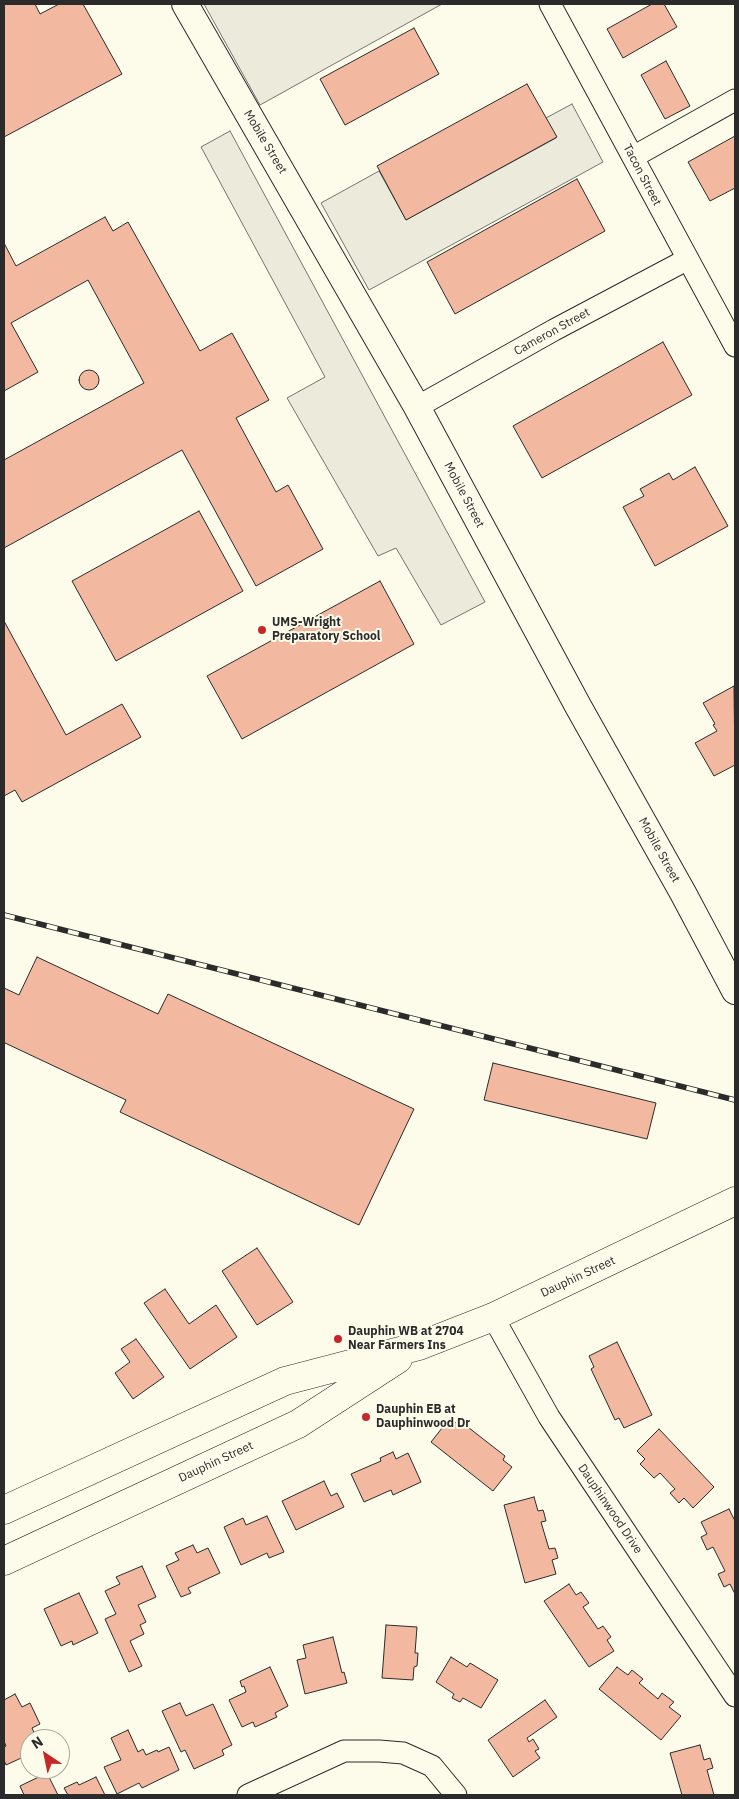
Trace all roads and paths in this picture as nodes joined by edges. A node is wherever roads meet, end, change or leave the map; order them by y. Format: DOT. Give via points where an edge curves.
graph roads {
  1 [pos="185,4"];
  2 [pos="550,4"];
  3 [pos="735,100"];
  4 [pos="633,157"];
  5 [pos="688,259"];
  6 [pos="735,346"];
  7 [pos="417,407"];
  8 [pos="735,991"];
  9 [pos="735,1201"];
  10 [pos="494,1316"];
  11 [pos="418,1346"];
  12 [pos="4,1510"];
  13 [pos="4,1561"];
  14 [pos="735,1696"];
  15 [pos="248,1795"];
  16 [pos="456,1795"];
  1 -- 7 [label="street, Mobile Street"];
  2 -- 4 [label="street, Tacon Street"];
  3 -- 4 [label="street"];
  4 -- 5 [label="street, Tacon Street"];
  5 -- 6 [label="street, Tacon Street"];
  5 -- 7 [label="street, Cameron Street"];
  7 -- 8 [label="street, Mobile Street"];
  9 -- 10 [label="main road, Dauphin Street"];
  10 -- 11 [label="main road, Dauphin Street"];
  10 -- 14 [label="street, Dauphinwood Drive" via="549,1417"];
  11 -- 12 [label="main road, Dauphin Street" via="285,1381"];
  11 -- 13 [label="main road, Dauphin Street" via="298,1424"];
  15 -- 16 [label="street" via="344,1752 378,1751 404,1753 432,1766"];
}
